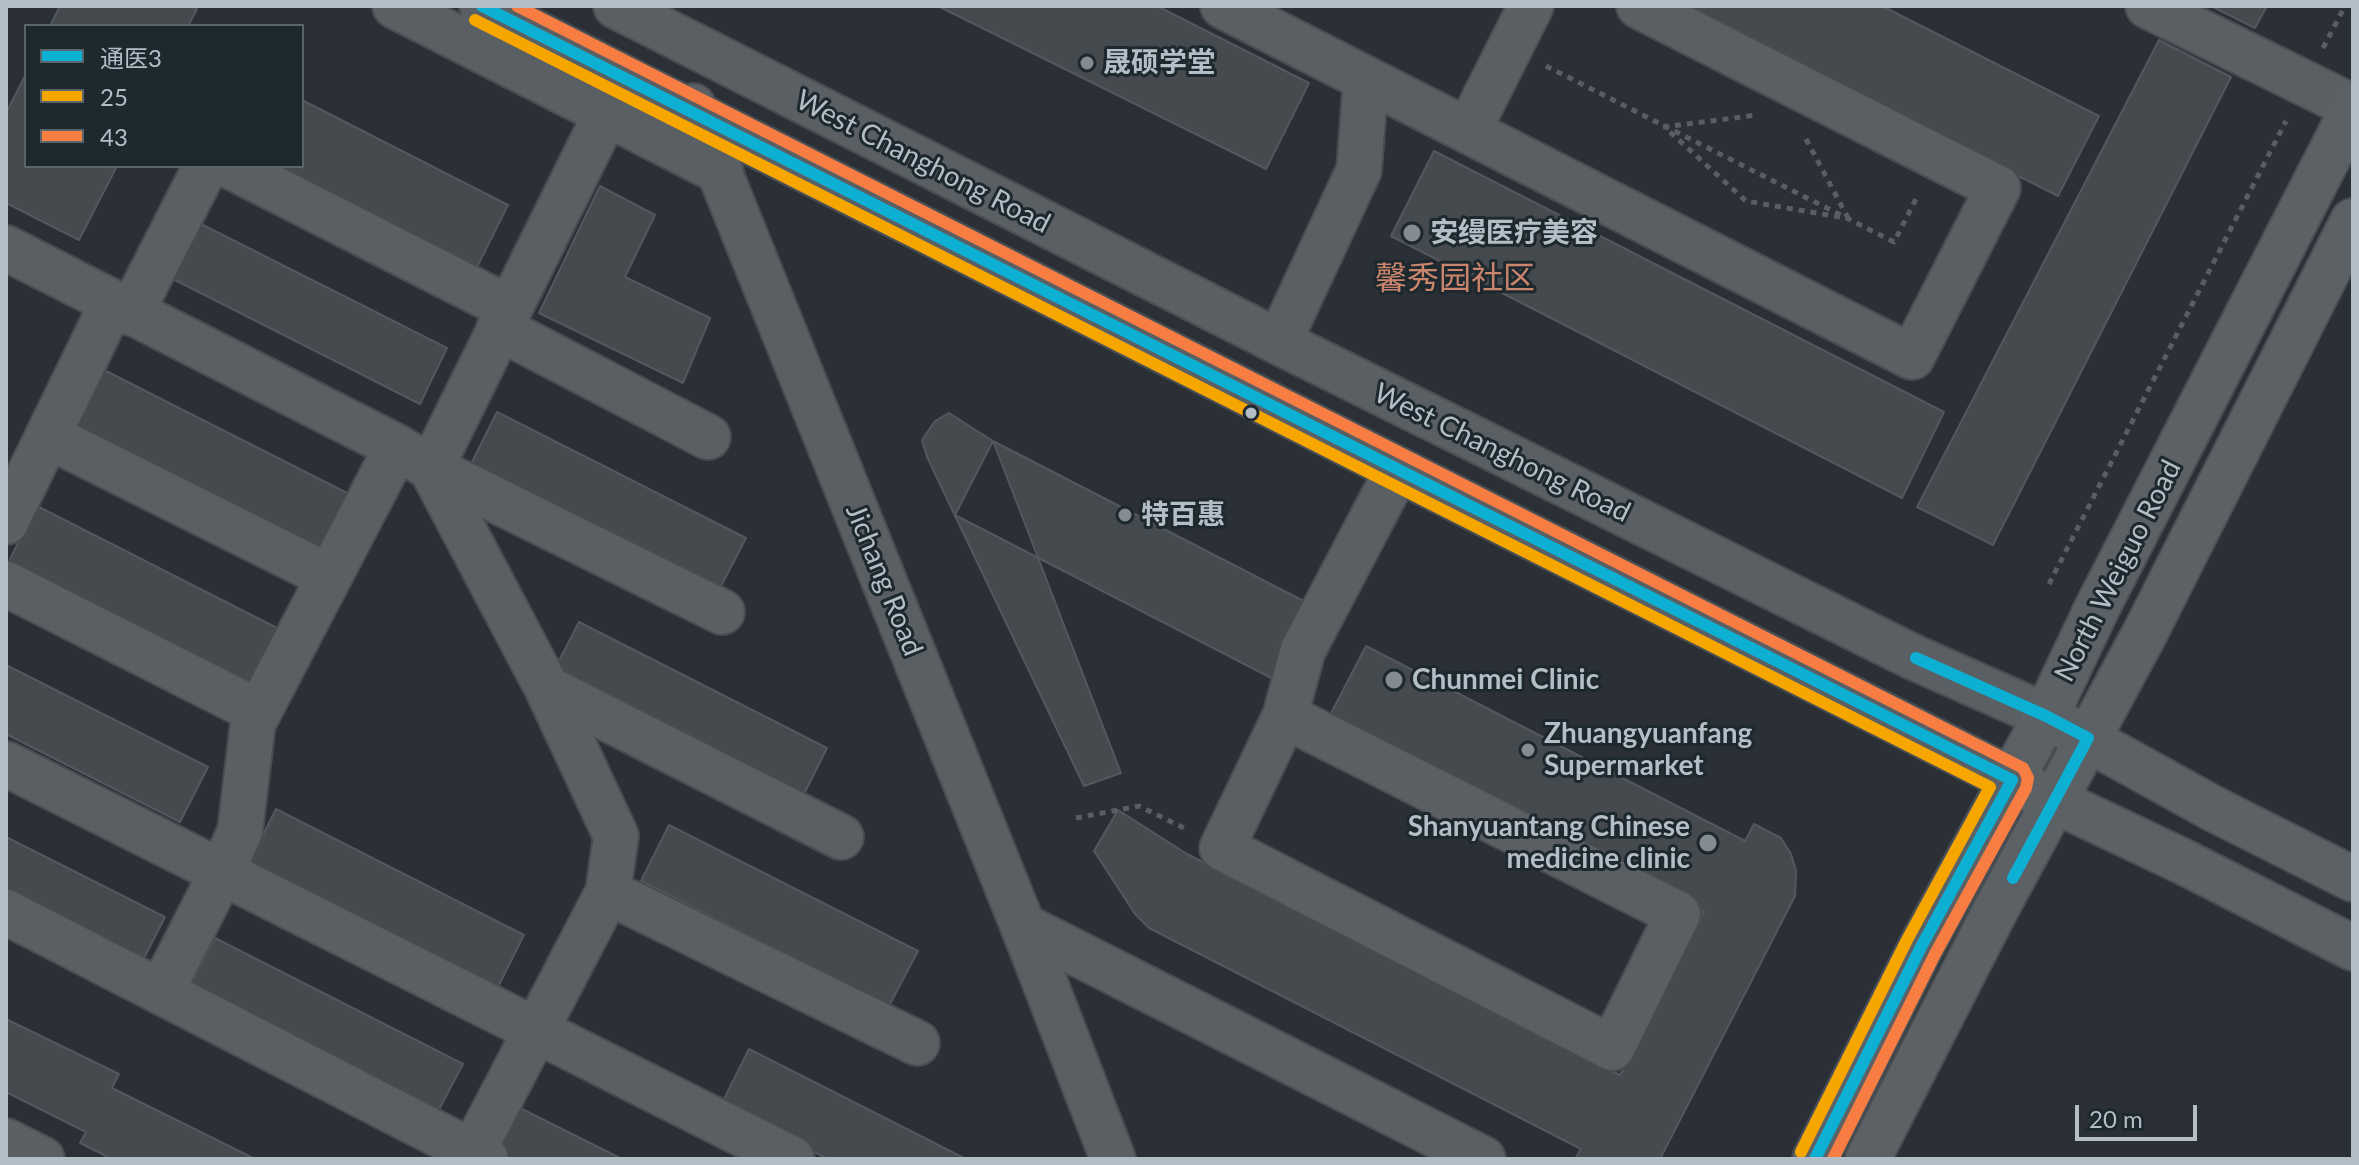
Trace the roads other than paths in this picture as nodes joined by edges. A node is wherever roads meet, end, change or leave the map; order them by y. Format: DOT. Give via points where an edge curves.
graph roads {
  1 [pos="395,6"];
  2 [pos="482,6"];
  3 [pos="1223,6"];
  4 [pos="1531,6"];
  5 [pos="1639,6"];
  6 [pos="2148,6"];
  7 [pos="638,12"];
  8 [pos="1366,79"];
  9 [pos="2353,108"];
  10 [pos="606,114"];
  11 [pos="698,117"];
  12 [pos="1468,131"];
  13 [pos="205,168"];
  14 [pos="234,168"];
  15 [pos="721,172"];
  16 [pos="2351,232"];
  17 [pos="6,248"];
  18 [pos="122,309"];
  19 [pos="504,318"];
  20 [pos="1279,342"];
  21 [pos="48,436"];
  22 [pos="708,437"];
  23 [pos="414,458"];
  24 [pos="1398,469"];
  25 [pos="6,522"];
  26 [pos="328,576"];
  27 [pos="6,584"];
  28 [pos="722,612"];
  29 [pos="547,688"];
  30 [pos="259,712"];
  31 [pos="1285,716"];
  32 [pos="2046,716"];
  33 [pos="2088,738"];
  34 [pos="6,764"];
  35 [pos="2012,780"];
  36 [pos="2055,802"];
  37 [pos="841,837"];
  38 [pos="222,872"];
  39 [pos="2353,879"];
  40 [pos="608,892"];
  41 [pos="6,912"];
  42 [pos="1023,926"];
  43 [pos="2353,948"];
  44 [pos="161,992"];
  45 [pos="536,1030"];
  46 [pos="917,1043"];
  47 [pos="6,1141"];
  48 [pos="476,1157"];
  49 [pos="42,1159"];
  50 [pos="792,1159"];
  51 [pos="1113,1159"];
  52 [pos="1483,1159"];
  53 [pos="1815,1159"];
  54 [pos="1868,1159"];
  1 -- 10 [label="street"];
  2 -- 11 [label="street"];
  3 -- 8 [label="street"];
  4 -- 12 [label="street"];
  5 -- 12 [label="street" via="1998,188 1912,357"];
  6 -- 9 [label="street"];
  7 -- 11 [label="street, Jichang Road"];
  7 -- 20 [label="street, West Changhong Road"];
  8 -- 12 [label="street"];
  8 -- 20 [label="street" via="1359,170"];
  9 -- 32 [label="main road, North Weiguo Road"];
  10 -- 15 [label="street"];
  10 -- 19 [label="street"];
  11 -- 15 [label="street, Jichang Road"];
  11 -- 24 [label="street"];
  13 -- 18 [label="street"];
  14 -- 19 [label="street"];
  15 -- 42 [label="street, Jichang Road"];
  16 -- 33 [label="main road, North Weiguo Road"];
  17 -- 18 [label="street"];
  18 -- 21 [label="street"];
  18 -- 23 [label="street"];
  19 -- 22 [label="street"];
  19 -- 23 [label="street"];
  20 -- 32 [label="street, West Changhong Road" via="1913,657"];
  21 -- 25 [label="street"];
  21 -- 26 [label="street"];
  23 -- 26 [label="street"];
  23 -- 28 [label="street"];
  23 -- 29 [label="street"];
  24 -- 31 [label="street" via="1303,650"];
  24 -- 35 [label="street"];
  26 -- 30 [label="street"];
  27 -- 30 [label="street"];
  29 -- 37 [label="street"];
  29 -- 40 [label="street" via="616,836"];
  30 -- 38 [label="street" via="253,723 240,831"];
  31 -- 31 [label="street" via="1678,914 1612,1048 1222,848"];
  32 -- 33 [label="main road, West Changhong Road"];
  32 -- 35 [label="main road, North Weiguo Road"];
  33 -- 36 [label="main road, North Weiguo Road"];
  33 -- 39 [label="main road, West Changhong Road"];
  34 -- 38 [label="street"];
  35 -- 36 [label="main road"];
  35 -- 53 [label="main road, North Weiguo Road"];
  36 -- 43 [label="main road"];
  36 -- 54 [label="main road, North Weiguo Road"];
  38 -- 44 [label="street"];
  38 -- 45 [label="street"];
  40 -- 45 [label="street"];
  40 -- 46 [label="street"];
  41 -- 44 [label="street"];
  42 -- 51 [label="street, Jichang Road"];
  42 -- 52 [label="street"];
  44 -- 48 [label="street"];
  45 -- 48 [label="street"];
  45 -- 50 [label="street"];
  47 -- 49 [label="street"];
}
